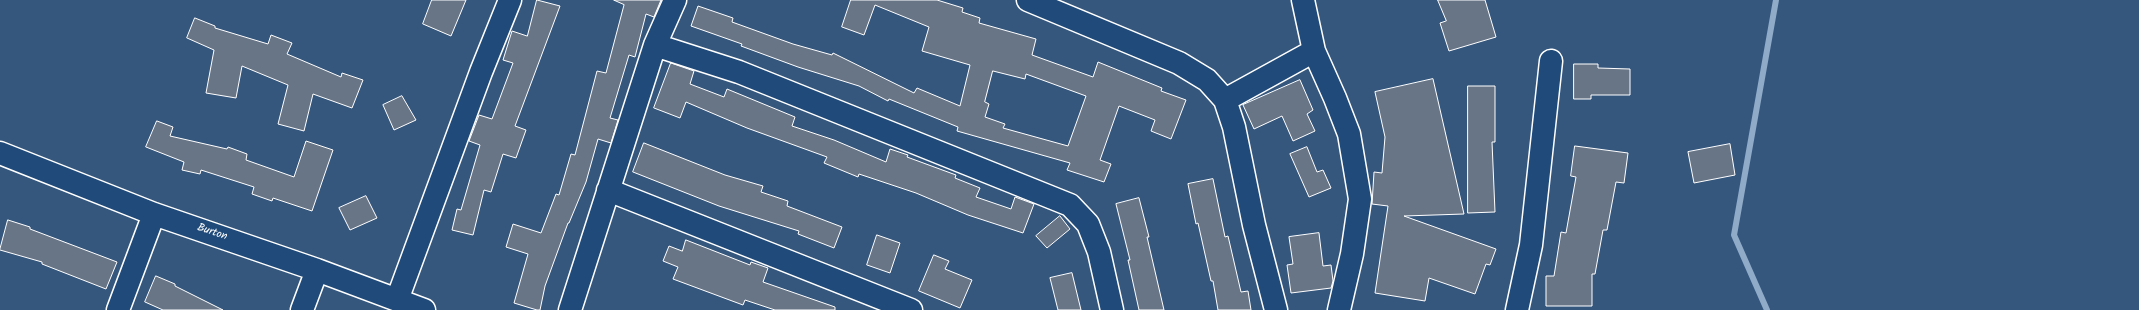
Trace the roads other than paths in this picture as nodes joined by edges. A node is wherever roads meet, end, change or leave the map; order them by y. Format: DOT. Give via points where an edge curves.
graph roads {
  1 [pos="510,0"];
  2 [pos="675,0"];
  3 [pos="1302,0"];
  4 [pos="1030,1"];
  5 [pos="655,45"];
  6 [pos="1314,52"];
  7 [pos="1552,61"];
  8 [pos="1225,100"];
  9 [pos="0,154"];
  10 [pos="608,190"];
  11 [pos="154,214"];
  12 [pos="317,270"];
  13 [pos="397,300"];
  14 [pos="118,310"];
  15 [pos="302,310"];
  16 [pos="424,310"];
  17 [pos="570,310"];
  18 [pos="911,310"];
  19 [pos="1112,310"];
  20 [pos="1276,310"];
  21 [pos="1339,310"];
  22 [pos="1517,310"];
  1 -- 13 [label="street"];
  2 -- 5 [label="street"];
  3 -- 6 [label="street"];
  4 -- 8 [label="street" via="1180,63 1207,80"];
  5 -- 10 [label="street"];
  5 -- 19 [label="street" via="739,72 1070,205 1088,224 1099,252"];
  6 -- 8 [label="street"];
  6 -- 21 [label="street" via="1349,134 1360,199 1352,254"];
  7 -- 22 [label="street" via="1531,245"];
  8 -- 20 [label="street" via="1234,127 1254,225"];
  9 -- 11 [label="street, Burton"];
  10 -- 17 [label="street"];
  10 -- 18 [label="street"];
  11 -- 12 [label="street, Burton"];
  11 -- 14 [label="street"];
  12 -- 13 [label="street, Burton"];
  12 -- 15 [label="street"];
  13 -- 16 [label="street, Burton"];
}
